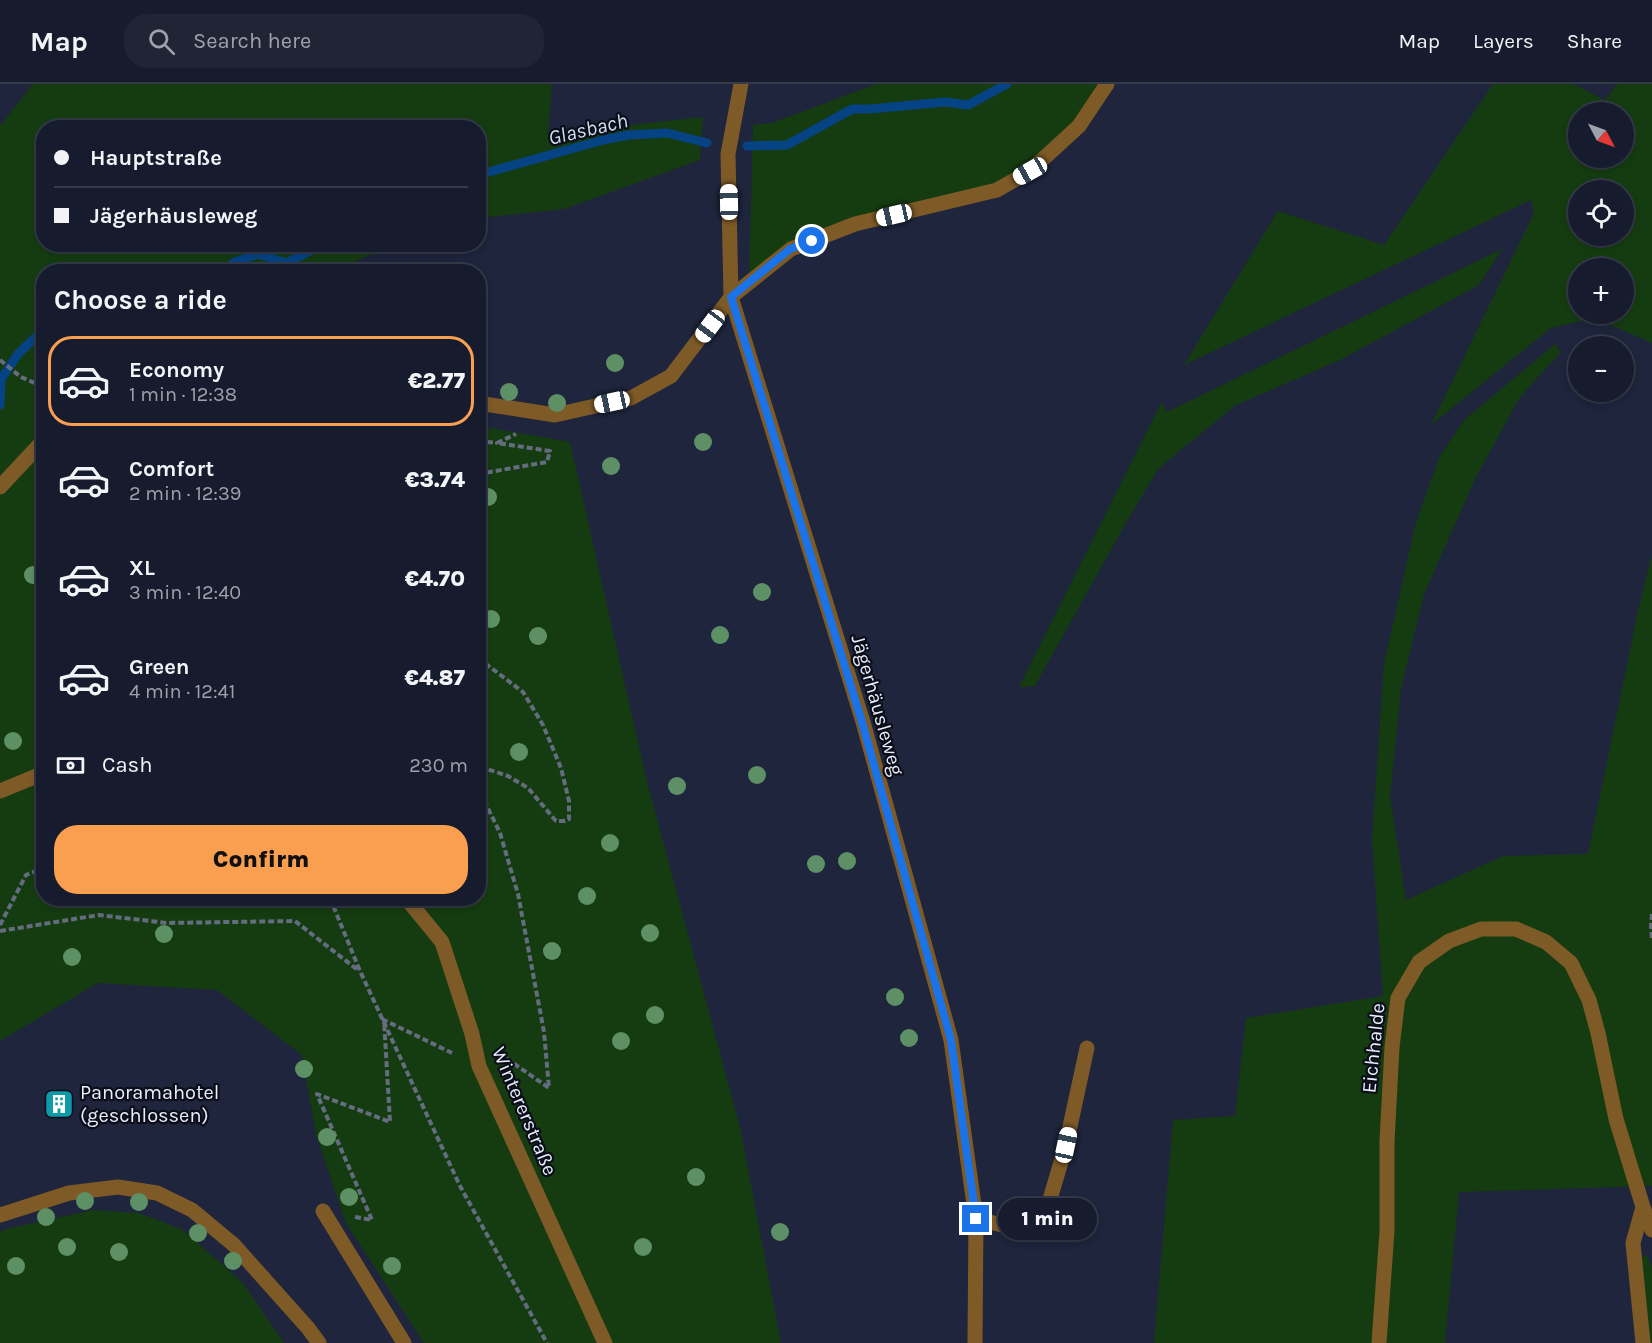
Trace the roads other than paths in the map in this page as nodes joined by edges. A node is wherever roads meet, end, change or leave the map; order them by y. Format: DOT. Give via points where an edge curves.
graph roads {
  1 [pos="741,84"];
  2 [pos="1107,84"];
  3 [pos="731,297"];
  4 [pos="486,404"];
  5 [pos="36,449"];
  6 [pos="0,487"];
  7 [pos="36,776"];
  8 [pos="0,791"];
  9 [pos="413,906"];
  10 [pos="1087,1048"];
  11 [pos="1643,1207"];
  12 [pos="323,1211"];
  13 [pos="0,1215"];
  14 [pos="976,1219"];
  15 [pos="1652,1230"];
  16 [pos="319,1343"];
  17 [pos="404,1343"];
  18 [pos="605,1343"];
  19 [pos="975,1343"];
  20 [pos="1379,1343"];
  21 [pos="1643,1343"];
  1 -- 3 [label="street, Jägerhäusleweg" via="728,154"];
  2 -- 3 [label="street" via="1079,126 1030,171 997,190 855,224 790,249"];
  3 -- 4 [label="street" via="671,376 631,398 555,415"];
  3 -- 14 [label="street, Jägerhäusleweg" via="862,722 951,1040"];
  5 -- 6 [label="street"];
  7 -- 8 [label="street"];
  9 -- 18 [label="street, Wintererstraße" via="442,942 479,1066"];
  10 -- 14 [label="street" via="1048,1206 1020,1229"];
  11 -- 15 [label="street, Eichhalde"];
  11 -- 20 [label="street, Eichhalde" via="1616,1119 1589,1000 1571,963 1545,942 1516,929 1481,929 1449,941 1419,962 1398,998 1386,1141 1387,1231"];
  11 -- 21 [label="street" via="1633,1244"];
  12 -- 17 [label="street"];
  13 -- 16 [label="street" via="69,1193 118,1187 157,1193 192,1210 234,1245"];
  14 -- 19 [label="street, Jägerhäusleweg"];
}
